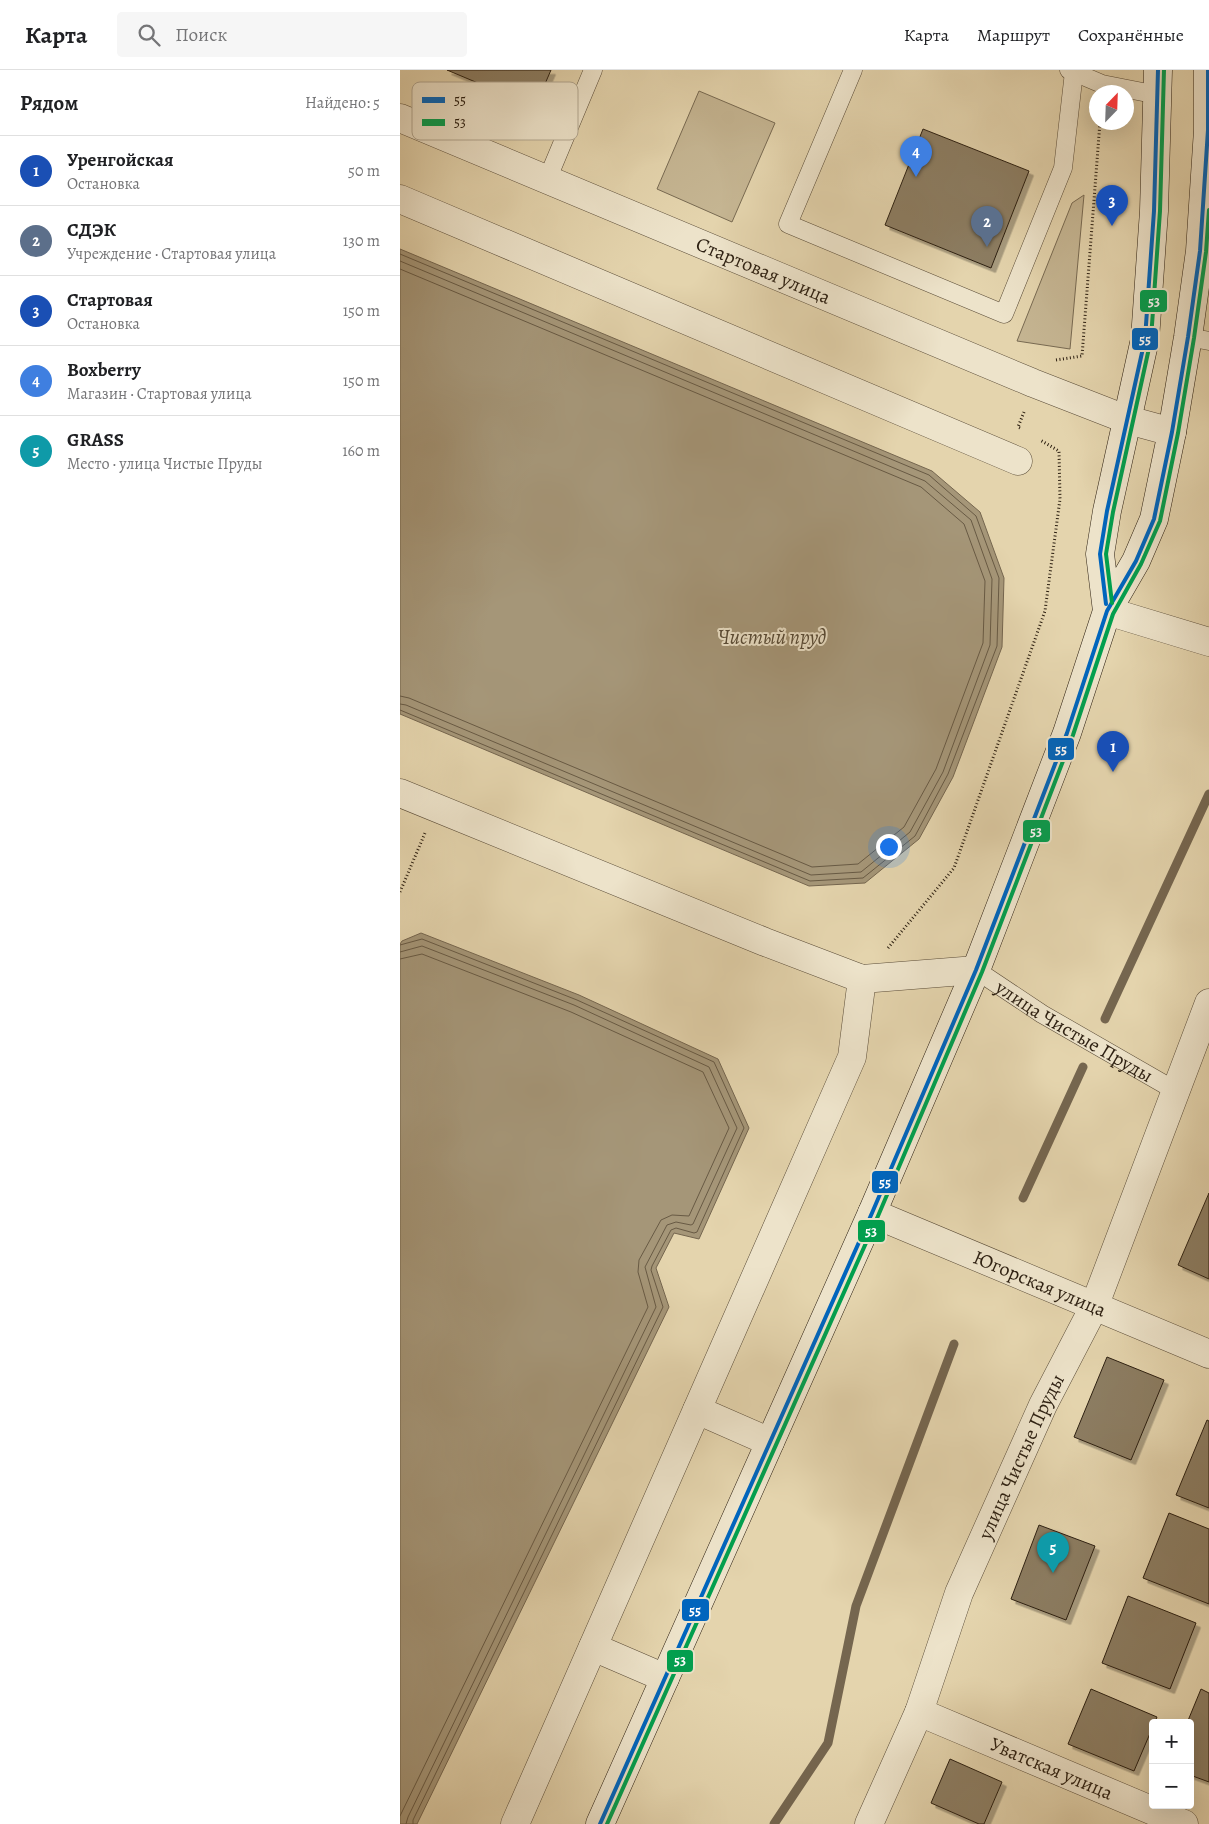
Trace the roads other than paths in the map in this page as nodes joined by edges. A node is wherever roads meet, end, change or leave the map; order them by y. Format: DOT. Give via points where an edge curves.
graph roads {
  1 [pos="593,70"];
  2 [pos="854,70"];
  3 [pos="1208,70"];
  4 [pos="1072,71"];
  5 [pos="1158,82"];
  6 [pos="578,105"];
  7 [pos="400,118"];
  8 [pos="412,123"];
  9 [pos="452,140"];
  10 [pos="563,140"];
  11 [pos="546,180"];
  12 [pos="400,199"];
  13 [pos="1199,339"];
  14 [pos="1128,420"];
  15 [pos="1172,432"];
  16 [pos="1018,461"];
  17 [pos="1107,611"];
  18 [pos="1209,642"];
  19 [pos="400,793"];
  20 [pos="976,970"];
  21 [pos="862,979"];
  22 [pos="1209,1003"];
  23 [pos="1176,1091"];
  24 [pos="872,1213"];
  25 [pos="1094,1307"];
  26 [pos="1209,1354"];
  27 [pos="697,1410"];
  28 [pos="770,1442"];
  29 [pos="593,1646"];
  30 [pos="665,1678"];
  31 [pos="919,1712"];
  32 [pos="515,1824"];
  33 [pos="600,1824"];
  34 [pos="869,1824"];
  35 [pos="1184,1824"];
  1 -- 6 [label="lane"];
  2 -- 4 [label="lane" via="788,224 1004,314 1063,168"];
  3 -- 13 [label="street"];
  4 -- 5 [label="lane" via="1102,84"];
  5 -- 14 [label="street" via="1154,211 1145,339"];
  7 -- 8 [label="street, Стартовая улица"];
  9 -- 11 [label="street, Стартовая улица"];
  10 -- 11 [label="lane"];
  11 -- 14 [label="street, Стартовая улица" via="1033,384"];
  12 -- 16 [label="street"];
  13 -- 15 [label="street"];
  14 -- 15 [label="street, Стартовая улица"];
  14 -- 17 [label="street" via="1100,554"];
  15 -- 17 [label="street" via="1154,519 1136,562"];
  17 -- 18 [label="street"];
  17 -- 20 [label="street" via="1067,733"];
  19 -- 21 [label="street"];
  20 -- 21 [label="street"];
  20 -- 23 [label="lane, улица Чистые Пруды" via="1042,1014"];
  20 -- 24 [label="street"];
  21 -- 27 [label="street" via="852,1057"];
  22 -- 23 [label="street, улица Чистые Пруды"];
  23 -- 25 [label="street, улица Чистые Пруды"];
  24 -- 25 [label="street, Югорская улица"];
  24 -- 28 [label="street"];
  25 -- 26 [label="street, Югорская улица"];
  25 -- 31 [label="street, улица Чистые Пруды" via="1043,1406 959,1593"];
  27 -- 28 [label="street"];
  27 -- 29 [label="street"];
  28 -- 30 [label="street"];
  29 -- 30 [label="street"];
  29 -- 32 [label="street"];
  30 -- 33 [label="street"];
  31 -- 34 [label="street, улица Чистые Пруды"];
  31 -- 35 [label="street, Уватская улица"];
}
